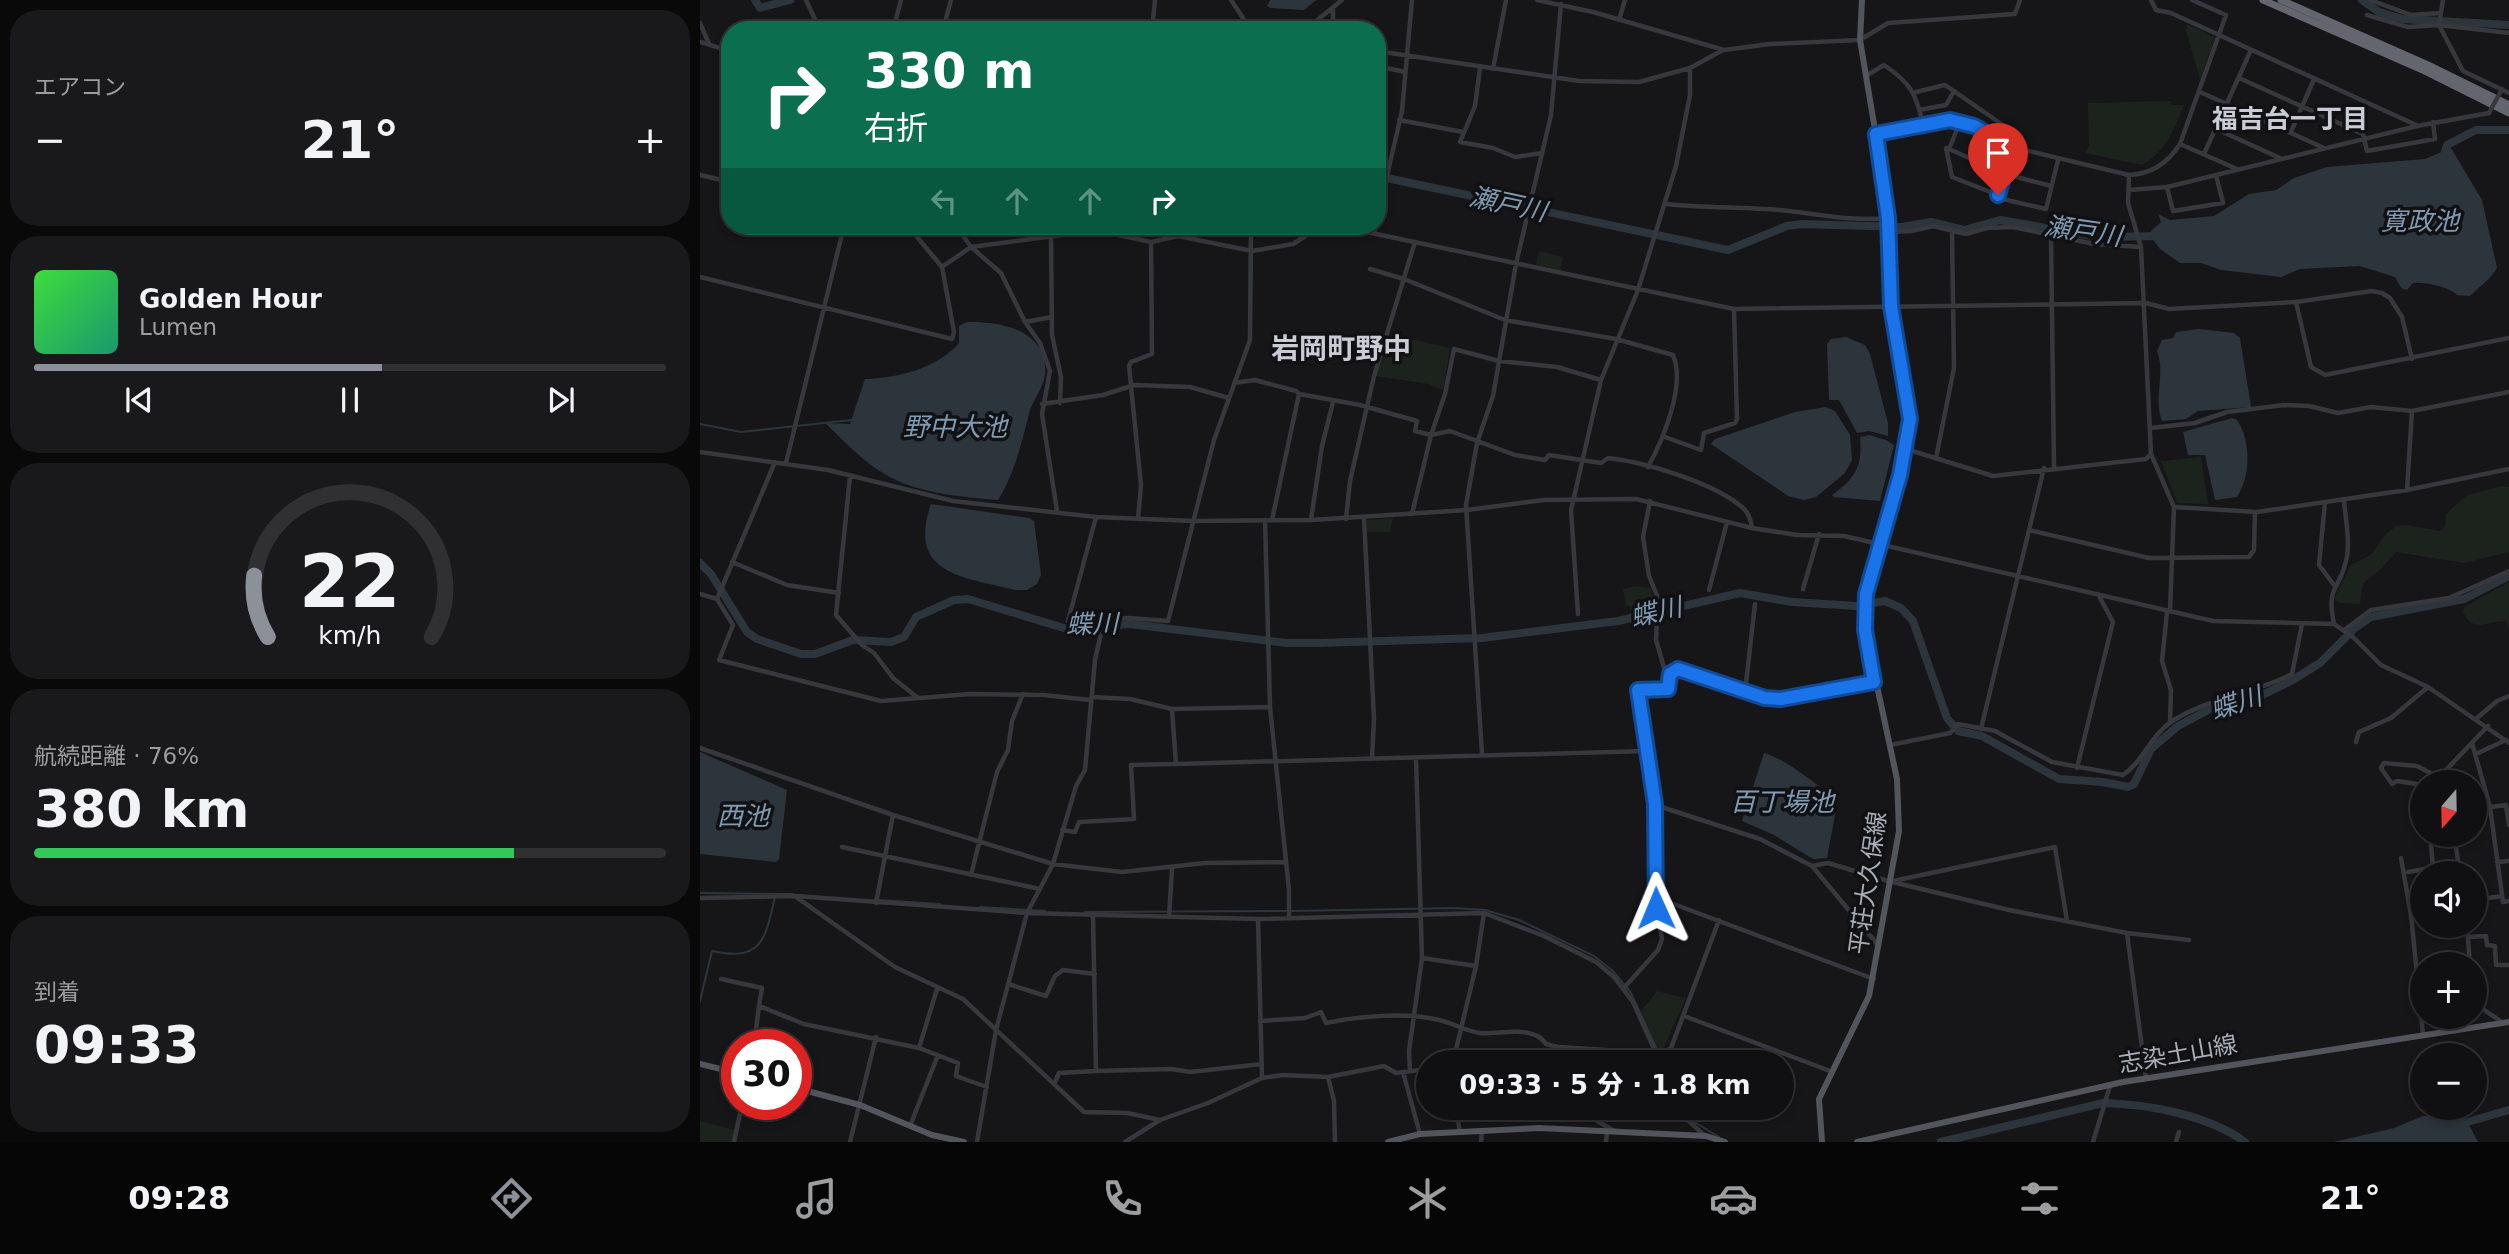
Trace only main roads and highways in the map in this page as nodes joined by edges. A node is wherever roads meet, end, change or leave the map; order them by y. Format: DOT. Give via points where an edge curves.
graph roads {
  1 [pos="1862,0"];
  2 [pos="2263,0"];
  3 [pos="2281,0"];
  4 [pos="2509,105"];
  5 [pos="2509,113"];
  6 [pos="2505,1022"];
  7 [pos="700,1064"];
  8 [pos="721,1069"];
  9 [pos="812,1092"];
  10 [pos="964,1142"];
  11 [pos="1388,1142"];
  12 [pos="1725,1142"];
  13 [pos="1822,1142"];
  14 [pos="1857,1142"];
  1 -- 13 [label="main road, 平荘大久保線" via="1860,40 1888,225 1891,306 1910,419 1866,598 1867,649 1899,800 1899,831 1874,979 1863,1013 1819,1099"];
  2 -- 5 [label="highway"];
  3 -- 4 [label="highway"];
  6 -- 14 [label="main road, 志染土山線" via="2146,1079"];
  7 -- 8 [label="main road"];
  9 -- 10 [label="main road"];
  11 -- 12 [label="main road" via="1420,1134 1539,1128 1706,1136"];
}
